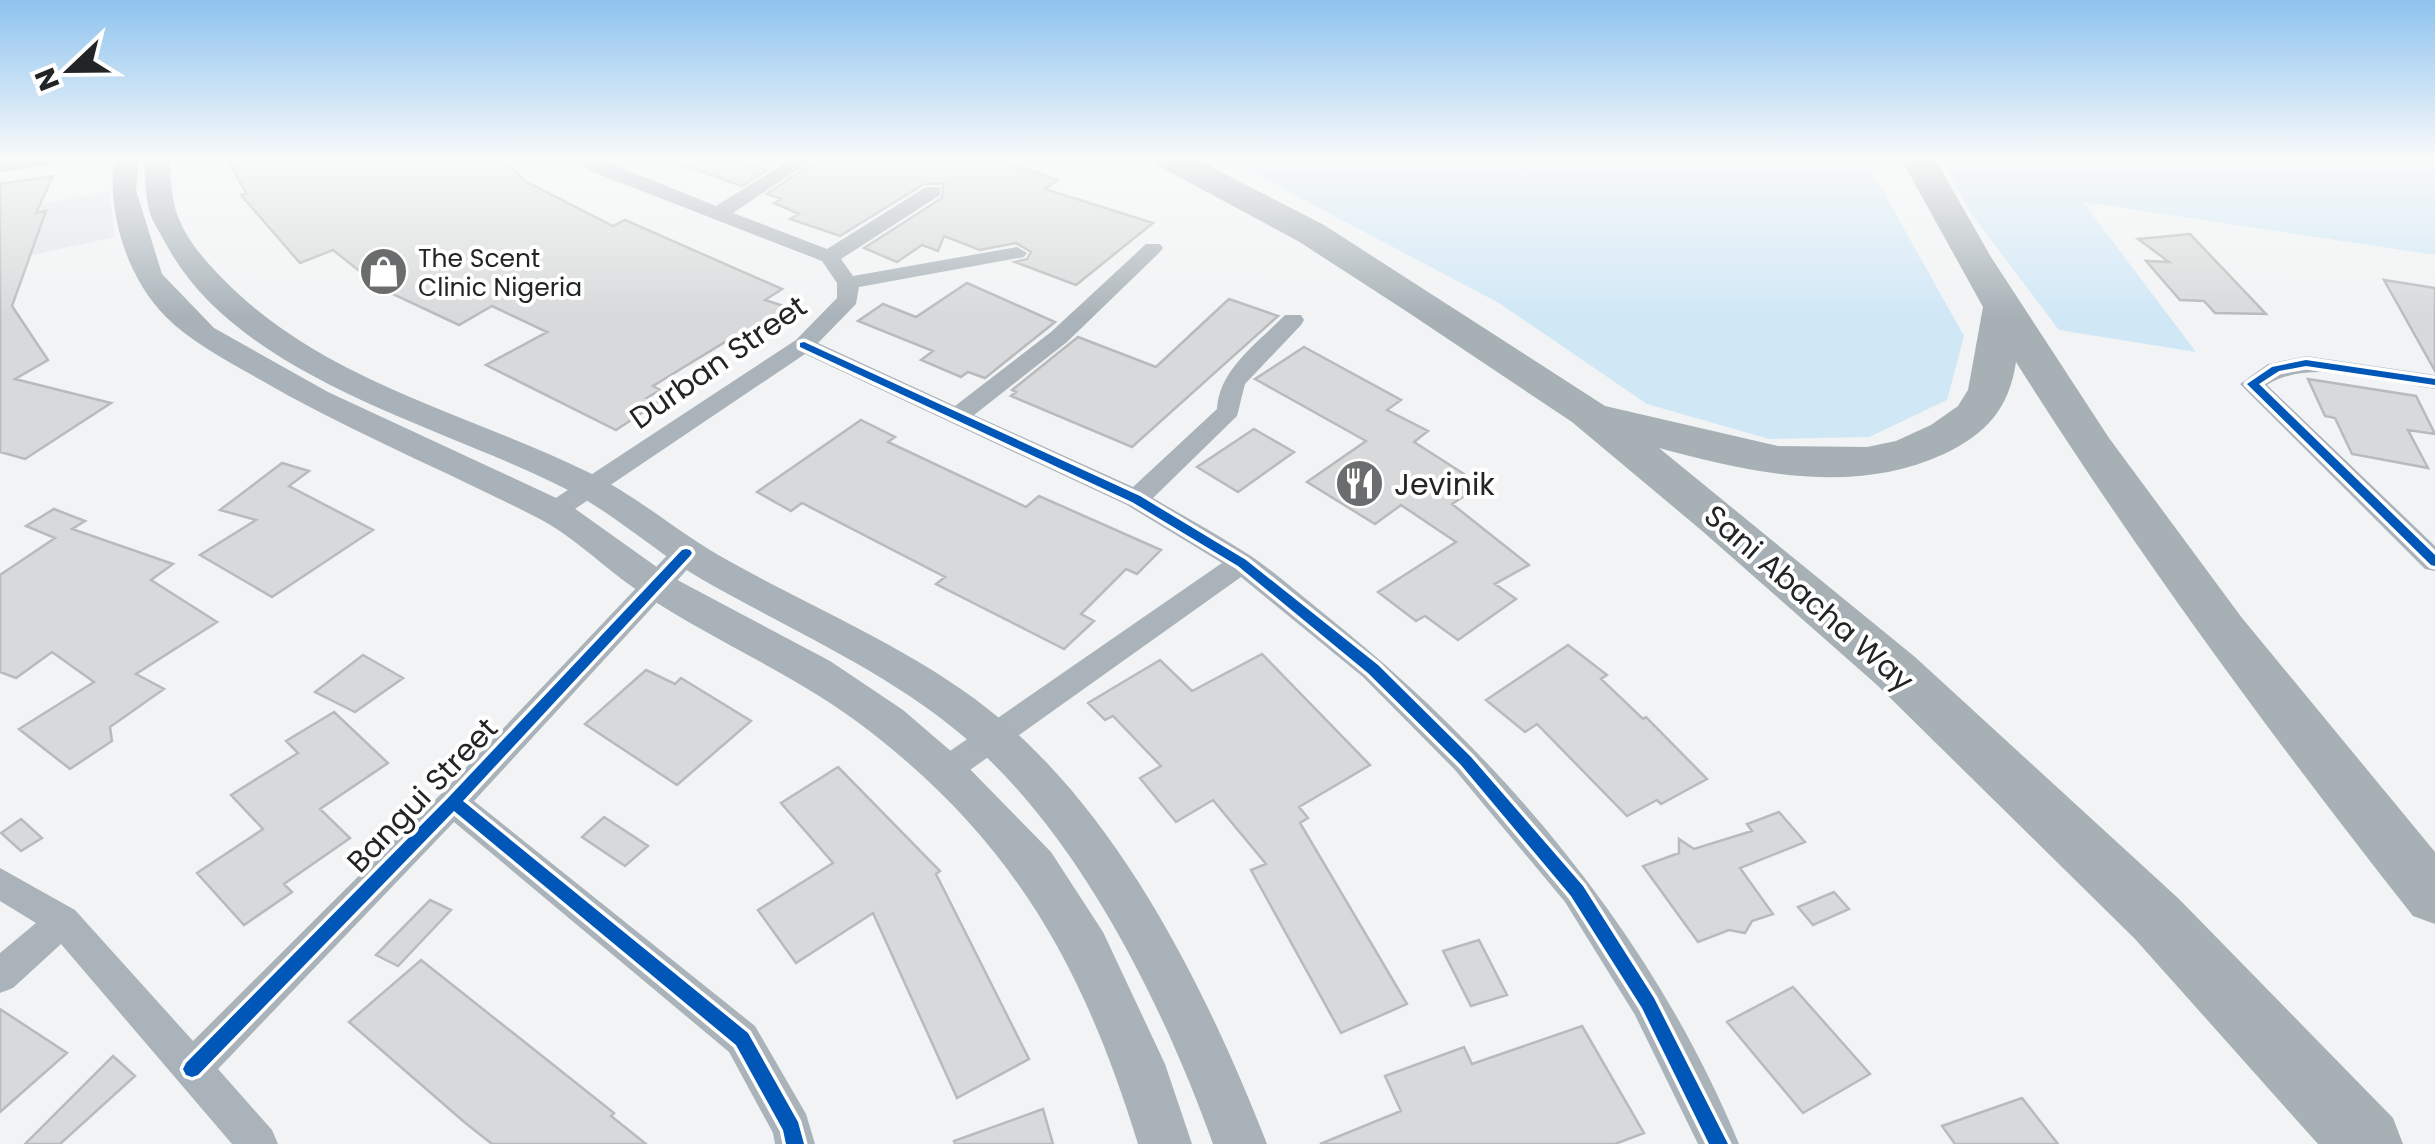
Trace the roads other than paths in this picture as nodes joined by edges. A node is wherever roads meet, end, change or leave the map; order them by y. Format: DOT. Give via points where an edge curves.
graph roads {
  1 [pos="129,210"];
  2 [pos="163,210"];
  3 [pos="714,210"];
  4 [pos="724,210"];
  5 [pos="902,210"];
  6 [pos="1268,210"];
  7 [pos="1945,210"];
  8 [pos="720,213"];
  9 [pos="1153,248"];
  10 [pos="1017,254"];
  11 [pos="828,257"];
  12 [pos="848,283"];
  13 [pos="1989,291"];
  14 [pos="1293,320"];
  15 [pos="804,345"];
  16 [pos="2435,382"];
  17 [pos="1587,413"];
  18 [pos="957,416"];
  19 [pos="590,487"];
  20 [pos="1136,499"];
  21 [pos="554,510"];
  22 [pos="686,553"];
  23 [pos="2435,562"];
  24 [pos="1242,563"];
  25 [pos="655,584"];
  26 [pos="994,738"];
  27 [pos="945,771"];
  28 [pos="452,802"];
  29 [pos="0,883"];
  30 [pos="2435,898"];
  31 [pos="63,921"];
  32 [pos="0,976"];
  33 [pos="192,1069"];
  34 [pos="258,1144"];
  35 [pos="795,1144"];
  36 [pos="1165,1144"];
  37 [pos="1240,1144"];
  38 [pos="1719,1144"];
  39 [pos="2367,1144"];
  1 -- 21 [label="main road" via="148,276 203,334 316,399"];
  2 -- 19 [label="main road" via="191,264 244,316 417,413"];
  3 -- 8 [label="street, Durban Street"];
  4 -- 8 [label="street"];
  5 -- 11 [label="street"];
  6 -- 17 [label="highway, Sani Abacha Way"];
  7 -- 13 [label="highway"];
  8 -- 11 [label="street, Durban Street"];
  9 -- 18 [label="street" via="1059,337"];
  10 -- 12 [label="street"];
  11 -- 12 [label="street"];
  12 -- 15 [label="street, Durban Street" via="848,299"];
  13 -- 17 [label="highway" via="1985,400 1969,422 1907,454 1816,463 1758,457"];
  13 -- 30 [label="highway" via="2163,554"];
  14 -- 20 [label="street" via="1234,381 1230,411"];
  15 -- 18 [label="street"];
  15 -- 19 [label="street, Durban Street"];
  16 -- 23 [label="street" via="2306,363 2276,369 2252,384"];
  17 -- 39 [label="highway, Sani Abacha Way" via="1896,671 2157,920"];
  18 -- 20 [label="street"];
  19 -- 21 [label="street, Durban Street"];
  19 -- 22 [label="main road"];
  20 -- 24 [label="street"];
  21 -- 25 [label="main road"];
  22 -- 25 [label="street, Bangui Street"];
  22 -- 26 [label="main road" via="850,640"];
  24 -- 26 [label="street"];
  24 -- 38 [label="street" via="1373,668 1466,760 1577,891 1648,1004"];
  25 -- 27 [label="main road" via="816,672"];
  25 -- 28 [label="street, Bangui Street"];
  26 -- 27 [label="street"];
  26 -- 37 [label="main road" via="1071,824 1162,967 1217,1077"];
  27 -- 36 [label="main road" via="1035,866 1086,946 1139,1064"];
  28 -- 33 [label="street, Bangui Street"];
  28 -- 35 [label="street" via="742,1039"];
  29 -- 31 [label="street"];
  31 -- 32 [label="street"];
  31 -- 33 [label="street"];
  33 -- 34 [label="street"];
}
